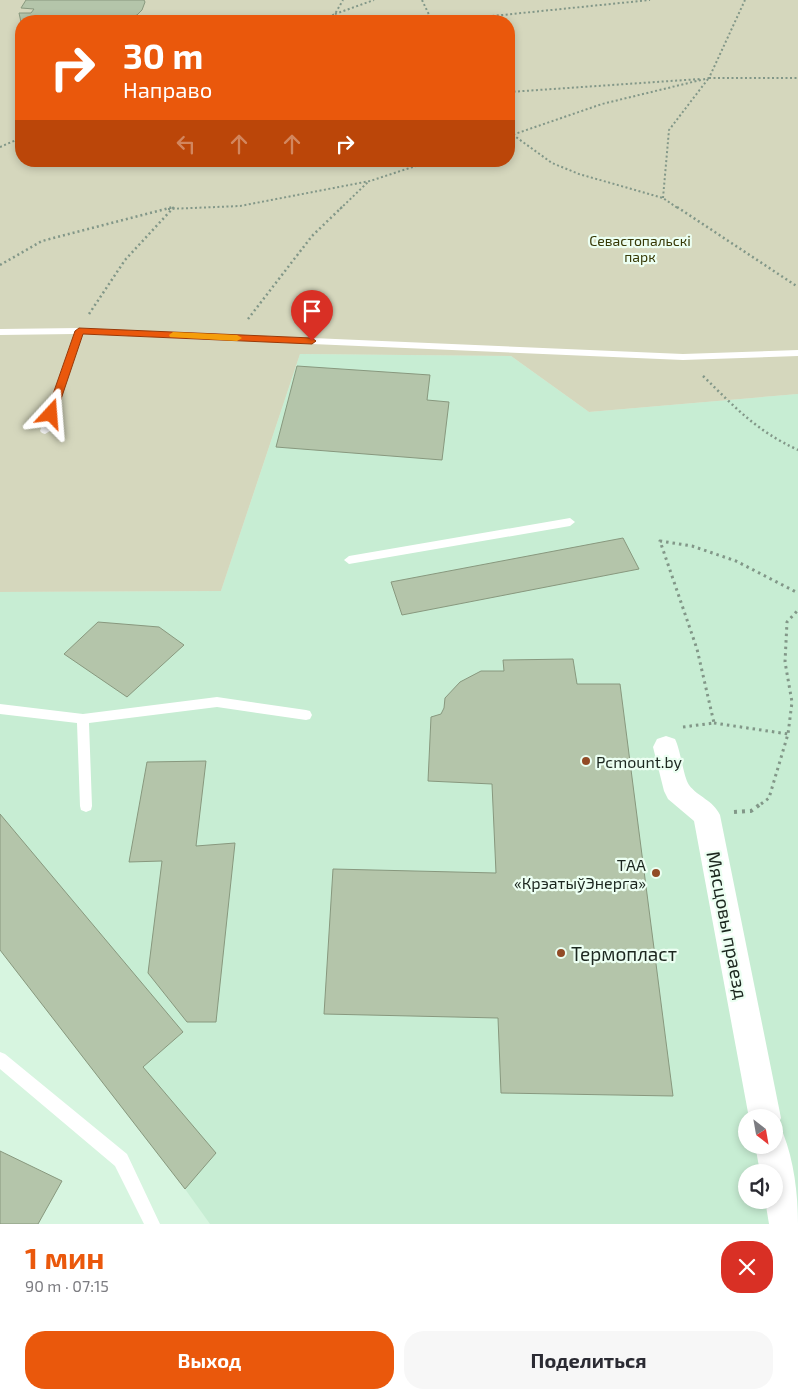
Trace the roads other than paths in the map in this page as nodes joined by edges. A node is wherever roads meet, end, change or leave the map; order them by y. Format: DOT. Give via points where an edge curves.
graph roads {
  1 [pos="79,331"];
  2 [pos="0,332"];
  3 [pos="798,353"];
  4 [pos="45,431"];
  5 [pos="570,522"];
  6 [pos="349,560"];
  7 [pos="0,709"];
  8 [pos="306,715"];
  9 [pos="83,719"];
  10 [pos="666,747"];
  11 [pos="86,806"];
  12 [pos="0,1059"];
  13 [pos="764,1109"];
  14 [pos="773,1154"];
  15 [pos="152,1224"];
  16 [pos="786,1224"];
  1 -- 2 [label="lane"];
  1 -- 3 [label="lane" via="683,357"];
  1 -- 4 [label="lane"];
  5 -- 6 [label="lane"];
  7 -- 9 [label="lane"];
  8 -- 9 [label="lane" via="217,702"];
  9 -- 11 [label="lane"];
  10 -- 13 [label="street, Мясцовы праезд" via="677,790 706,815"];
  12 -- 15 [label="lane" via="121,1160"];
  14 -- 16 [label="street"];
}
